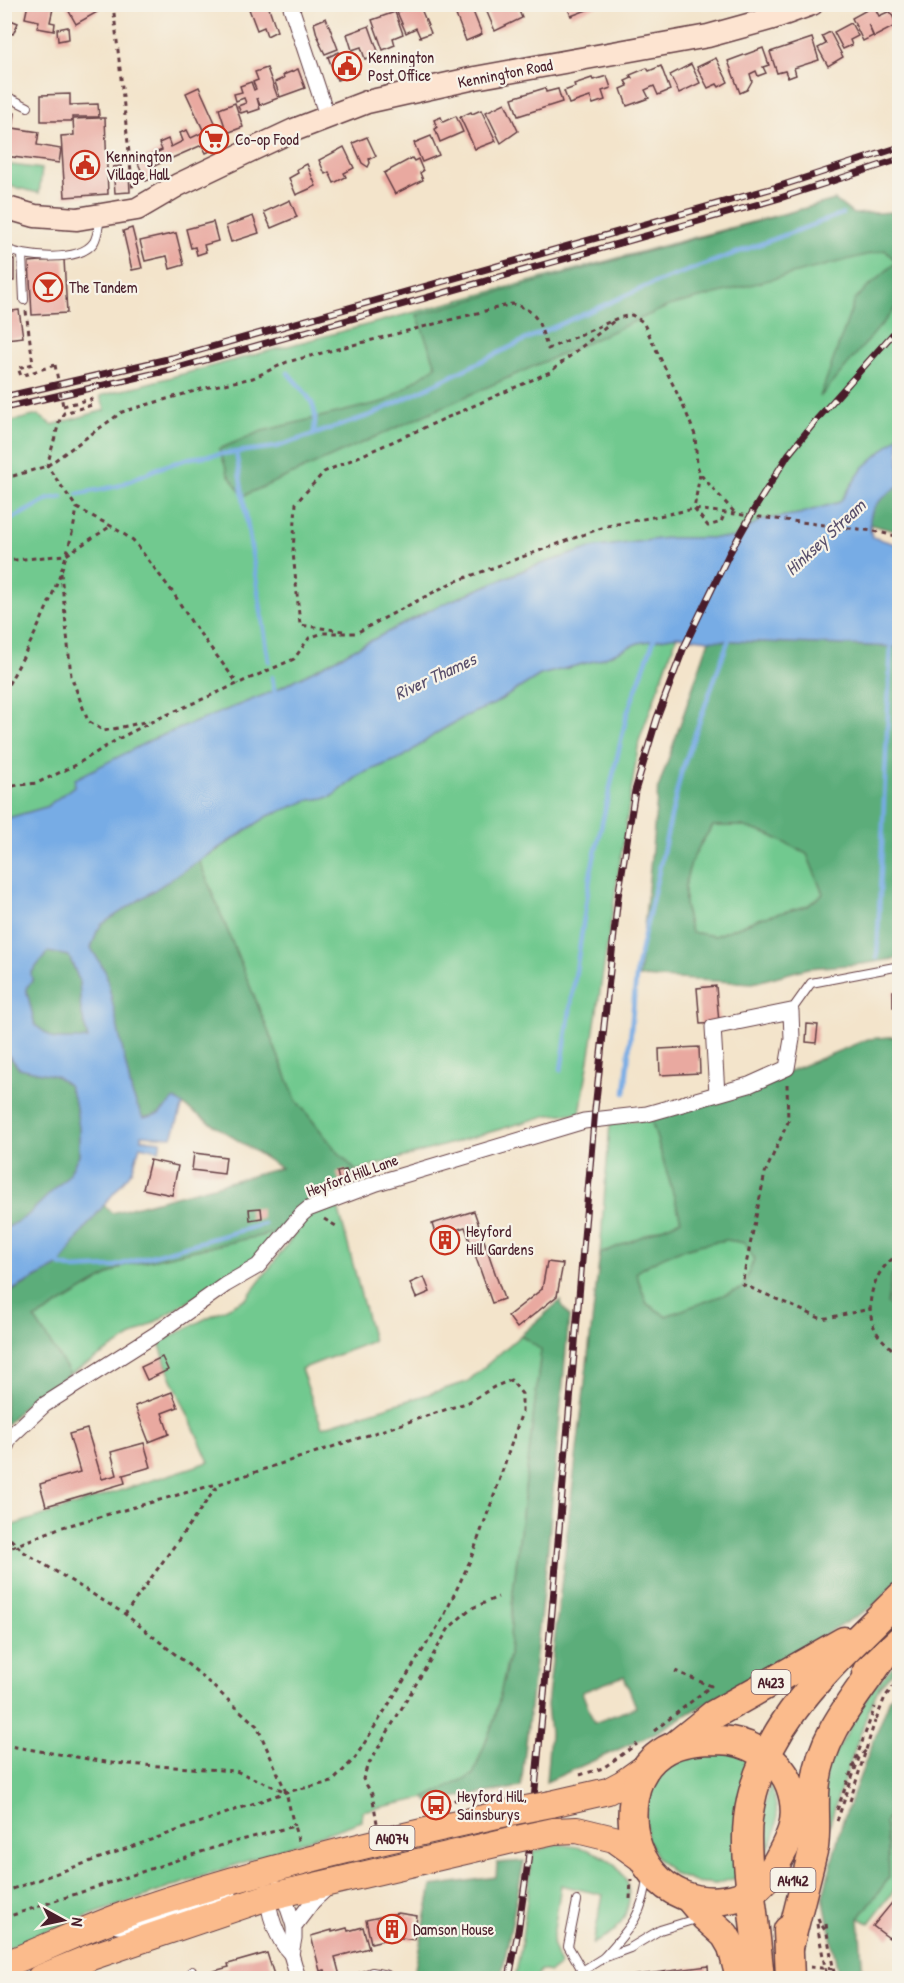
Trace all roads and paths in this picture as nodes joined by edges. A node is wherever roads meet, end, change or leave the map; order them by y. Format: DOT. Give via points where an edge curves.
graph roads {
  1 [pos="113,4"];
  2 [pos="290,4"];
  3 [pos="812,4"];
  4 [pos="4,95"];
  5 [pos="28,107"];
  6 [pos="327,116"];
  7 [pos="4,207"];
  8 [pos="137,209"];
  9 [pos="100,216"];
  10 [pos="4,248"];
  11 [pos="22,254"];
  12 [pos="24,300"];
  13 [pos="618,318"];
  14 [pos="47,466"];
  15 [pos="700,474"];
  16 [pos="4,475"];
  17 [pos="77,508"];
  18 [pos="694,509"];
  19 [pos="725,513"];
  20 [pos="735,513"];
  21 [pos="111,526"];
  22 [pos="900,537"];
  23 [pos="66,555"];
  24 [pos="4,561"];
  25 [pos="61,573"];
  26 [pos="356,633"];
  27 [pos="238,684"];
  28 [pos="4,692"];
  29 [pos="155,720"];
  30 [pos="4,787"];
  31 [pos="900,966"];
  32 [pos="791,1011"];
  33 [pos="787,1068"];
  34 [pos="717,1094"];
  35 [pos="900,1254"];
  36 [pos="870,1309"];
  37 [pos="900,1356"];
  38 [pos="4,1450"];
  39 [pos="219,1484"];
  40 [pos="4,1533"];
  41 [pos="17,1545"];
  42 [pos="4,1551"];
  43 [pos="498,1597"];
  44 [pos="900,1597"];
  45 [pos="125,1614"];
  46 [pos="872,1625"];
  47 [pos="893,1659"];
  48 [pos="675,1671"];
  49 [pos="878,1698"];
  50 [pos="870,1720"];
  51 [pos="876,1721"];
  52 [pos="663,1739"];
  53 [pos="642,1740"];
  54 [pos="4,1745"];
  55 [pos="867,1749"];
  56 [pos="765,1756"];
  57 [pos="644,1768"];
  58 [pos="571,1778"];
  59 [pos="286,1792"];
  60 [pos="849,1801"];
  61 [pos="796,1807"];
  62 [pos="377,1824"];
  63 [pos="294,1826"];
  64 [pos="300,1844"];
  65 [pos="639,1866"];
  66 [pos="335,1881"];
  67 [pos="273,1886"];
  68 [pos="4,1892"];
  69 [pos="577,1901"];
  70 [pos="721,1904"];
  71 [pos="642,1906"];
  72 [pos="4,1918"];
  73 [pos="826,1924"];
  74 [pos="294,1926"];
  75 [pos="827,1933"];
  76 [pos="789,1947"];
  77 [pos="291,1954"];
  78 [pos="603,1958"];
  79 [pos="4,1965"];
  80 [pos="582,1970"];
  81 [pos="40,1978"];
  82 [pos="298,1978"];
  83 [pos="357,1978"];
  84 [pos="387,1978"];
  85 [pos="571,1978"];
  86 [pos="741,1978"];
  87 [pos="760,1978"];
  88 [pos="790,1978"];
  89 [pos="827,1978"];
  90 [pos="835,1978"];
  1 -- 8 [label="path"];
  2 -- 6 [label="street"];
  3 -- 6 [label="street, Kennington Road" via="708,36 475,78 367,102"];
  4 -- 5 [label="lane"];
  6 -- 8 [label="street, Kennington Road" via="178,185"];
  7 -- 9 [label="street, Kennington Road" via="44,217"];
  8 -- 9 [label="street, Kennington Road"];
  9 -- 11 [label="lane" via="98,233 84,251 55,257"];
  10 -- 11 [label="lane"];
  11 -- 12 [label="lane"];
  12 -- 14 [label="path, bridge" via="33,364 18,368 21,376 55,365 63,406 91,399 92,405 64,413"];
  13 -- 14 [label="path" via="549,350 535,316 525,307 512,304 287,362 254,378 122,412"];
  13 -- 15 [label="path" via="633,315 643,322 695,435"];
  13 -- 26 [label="path" via="550,372 324,472 296,503 293,552 300,625"];
  14 -- 16 [label="path"];
  14 -- 17 [label="path"];
  15 -- 18 [label="path"];
  15 -- 20 [label="path"];
  17 -- 21 [label="path"];
  17 -- 23 [label="path"];
  18 -- 19 [label="path"];
  18 -- 19 [label="path" via="708,526 721,522"];
  18 -- 26 [label="path" via="607,526 542,549 451,583"];
  19 -- 20 [label="path"];
  20 -- 22 [label="path"];
  21 -- 23 [label="path"];
  21 -- 27 [label="path" via="133,540"];
  23 -- 24 [label="path"];
  23 -- 25 [label="path"];
  25 -- 28 [label="path"];
  25 -- 29 [label="path" via="71,676 88,721 104,731"];
  26 -- 27 [label="path" via="323,633 309,638 294,659"];
  27 -- 29 [label="path"];
  29 -- 30 [label="path" via="37,783"];
  31 -- 32 [label="lane" via="811,983"];
  32 -- 33 [label="street"];
  32 -- 34 [label="street" via="713,1027"];
  33 -- 34 [label="street, Heyford Hill Lane"];
  33 -- 36 [label="path" via="788,1122 765,1173 742,1284 822,1319"];
  34 -- 38 [label="street, Heyford Hill Lane" via="647,1114 584,1121 382,1182 308,1209 258,1266 44,1406 10,1437"];
  35 -- 36 [label="path" via="880,1270"];
  36 -- 37 [label="path" via="878,1335"];
  39 -- 41 [label="path" via="59,1528"];
  39 -- 45 [label="path"];
  39 -- 59 [label="path" via="469,1402 511,1380 522,1394 522,1412 492,1503 443,1618 356,1758 332,1782"];
  40 -- 41 [label="path"];
  41 -- 42 [label="path"];
  41 -- 45 [label="path"];
  43 -- 62 [label="path" via="470,1609 448,1628 367,1767 363,1779 372,1794"];
  44 -- 46 [label="highway, A423"];
  45 -- 59 [label="path" via="257,1726"];
  46 -- 52 [label="highway, A423"];
  46 -- 56 [label="highway, A423" via="790,1713"];
  47 -- 51 [label="path"];
  47 -- 61 [label="highway" via="827,1707 803,1756"];
  47 -- 76 [label="highway" via="837,1722 823,1754 816,1782 817,1830"];
  48 -- 52 [label="path" via="711,1686"];
  49 -- 50 [label="path"];
  50 -- 51 [label="path"];
  50 -- 55 [label="path" via="833,1828 859,1758"];
  51 -- 55 [label="path"];
  52 -- 56 [label="highway" via="733,1741"];
  52 -- 57 [label="highway" via="661,1752"];
  53 -- 58 [label="path" via="603,1768"];
  54 -- 59 [label="path" via="112,1763 236,1771"];
  55 -- 60 [label="path"];
  56 -- 61 [label="highway" via="777,1764 788,1781"];
  56 -- 70 [label="highway, A423" via="748,1818 747,1862"];
  57 -- 65 [label="highway" via="632,1810"];
  57 -- 67 [label="main road, A4074, bridge" via="608,1791 364,1845"];
  59 -- 63 [label="path"];
  59 -- 68 [label="path"];
  61 -- 70 [label="highway" via="790,1837 762,1882"];
  61 -- 76 [label="highway, A4142" via="799,1846 788,1905"];
  63 -- 64 [label="path"];
  63 -- 72 [label="path" via="219,1846"];
  65 -- 66 [label="main road, A4074, bridge" via="614,1839 577,1830 554,1831"];
  65 -- 70 [label="highway" via="669,1888"];
  65 -- 71 [label="lane"];
  65 -- 71 [label="path" via="631,1879 630,1902"];
  66 -- 67 [label="main road, A4074"];
  66 -- 74 [label="street"];
  67 -- 74 [label="street"];
  67 -- 77 [label="street" via="278,1937"];
  67 -- 79 [label="main road, A4074" via="134,1911"];
  67 -- 81 [label="main road, A4074"];
  69 -- 80 [label="lane" via="568,1946"];
  70 -- 78 [label="lane"];
  70 -- 86 [label="highway" via="725,1935"];
  70 -- 87 [label="highway, A4142"];
  71 -- 78 [label="lane"];
  73 -- 75 [label="path"];
  74 -- 77 [label="street"];
  75 -- 89 [label="path" via="816,1910"];
  75 -- 90 [label="path"];
  76 -- 88 [label="highway, A4142"];
  77 -- 82 [label="street"];
  78 -- 80 [label="lane"];
  80 -- 85 [label="lane"];
  83 -- 84 [label="lane" via="372,1972"];
}
